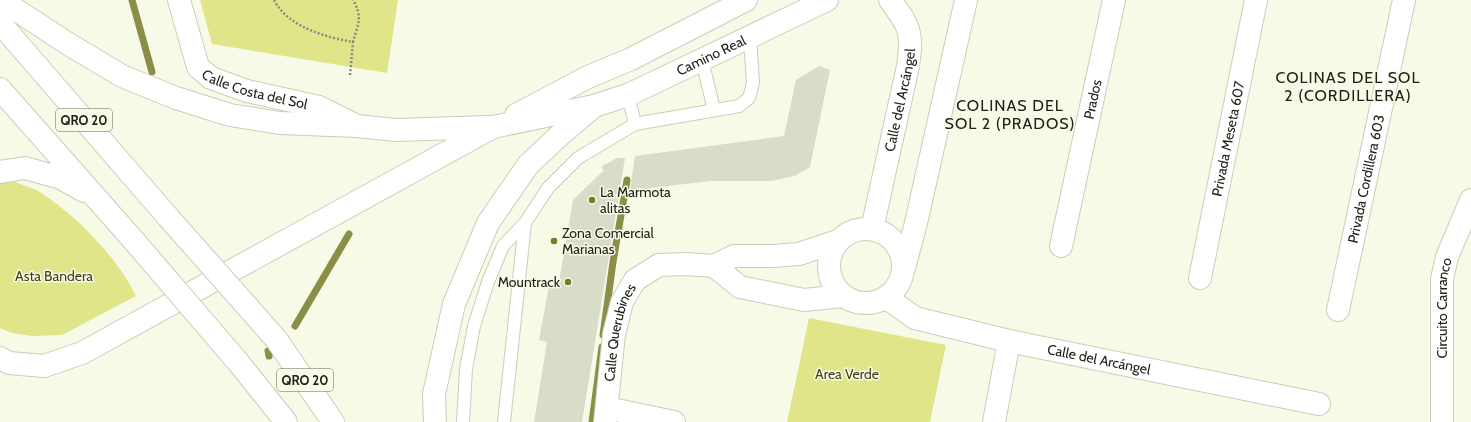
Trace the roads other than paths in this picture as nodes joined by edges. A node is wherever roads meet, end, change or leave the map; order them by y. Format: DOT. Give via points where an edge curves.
graph roads {
  1 [pos="1,0"];
  2 [pos="178,0"];
  3 [pos="746,0"];
  4 [pos="827,0"];
  5 [pos="890,0"];
  6 [pos="966,0"];
  7 [pos="1114,0"];
  8 [pos="1256,0"];
  9 [pos="1404,0"];
  10 [pos="0,23"];
  11 [pos="750,37"];
  12 [pos="631,59"];
  13 [pos="702,60"];
  14 [pos="0,89"];
  15 [pos="637,91"];
  16 [pos="594,106"];
  17 [pos="714,110"];
  18 [pos="635,124"];
  19 [pos="357,126"];
  20 [pos="493,126"];
  21 [pos="0,172"];
  22 [pos="96,198"];
  23 [pos="1471,200"];
  24 [pos="526,223"];
  25 [pos="872,229"];
  26 [pos="838,241"];
  27 [pos="1061,246"];
  28 [pos="714,266"];
  29 [pos="904,268"];
  30 [pos="1200,278"];
  31 [pos="843,296"];
  32 [pos="887,298"];
  33 [pos="1338,310"];
  34 [pos="1009,341"];
  35 [pos="0,358"];
  36 [pos="1319,404"];
  37 [pos="606,415"];
  38 [pos="286,422"];
  39 [pos="333,422"];
  40 [pos="435,422"];
  41 [pos="463,422"];
  42 [pos="504,422"];
  43 [pos="674,422"];
  44 [pos="994,422"];
  45 [pos="1442,422"];
  1 -- 19 [label="main road" via="122,76 176,98 230,115 280,123"];
  2 -- 19 [label="main road, Calle Costa del Sol" via="198,66 211,78 247,91 319,107"];
  3 -- 12 [label="main road"];
  4 -- 11 [label="main road, Camino Real"];
  5 -- 25 [label="main road, Calle del Arcángel" via="908,28 912,41"];
  6 -- 29 [label="main road"];
  7 -- 27 [label="main road, Prados"];
  8 -- 30 [label="main road, Privada Meseta 607"];
  9 -- 33 [label="main road, Privada Cordillera 603"];
  10 -- 39 [label="main road, QRO 20, bridge" via="276,339"];
  11 -- 13 [label="main road, Camino Real"];
  11 -- 17 [label="lane" via="752,83 749,98 739,106"];
  12 -- 15 [label="main road"];
  12 -- 20 [label="main road" via="588,77"];
  13 -- 15 [label="main road, Camino Real"];
  13 -- 17 [label="lane"];
  14 -- 22 [label="main road, QRO 20"];
  15 -- 16 [label="main road, Camino Real"];
  15 -- 18 [label="lane"];
  16 -- 20 [label="main road, Camino Real"];
  16 -- 40 [label="main road" via="528,165 488,223 454,304 434,394"];
  17 -- 18 [label="lane"];
  18 -- 24 [label="lane" via="578,158 548,188"];
  19 -- 20 [label="main road" via="396,130"];
  20 -- 35 [label="main road" via="82,353 44,366 9,363"];
  21 -- 22 [label="main road" via="25,168 61,178"];
  22 -- 38 [label="main road, QRO 20, bridge" via="238,362"];
  23 -- 45 [label="main road, Circuito Carranco" via="1447,257 1442,279"];
  24 -- 41 [label="lane" via="503,246 474,326 466,369"];
  24 -- 42 [label="lane"];
  25 -- 26 [label="main road" via="854,231"];
  25 -- 29 [label="main road" via="887,235 899,247"];
  26 -- 28 [label="main road" via="799,254 734,256"];
  26 -- 31 [label="main road" via="833,250 829,269 836,288"];
  28 -- 31 [label="main road" via="740,287 804,300"];
  28 -- 37 [label="main road, Calle Querubines" via="659,265 635,280 622,302 614,334"];
  29 -- 32 [label="main road" via="901,280"];
  31 -- 32 [label="main road" via="865,304"];
  32 -- 34 [label="main road, Calle del Arcángel" via="915,318"];
  34 -- 36 [label="main road, Calle del Arcángel"];
  34 -- 44 [label="main road"];
  37 -- 43 [label="main road"];
}
